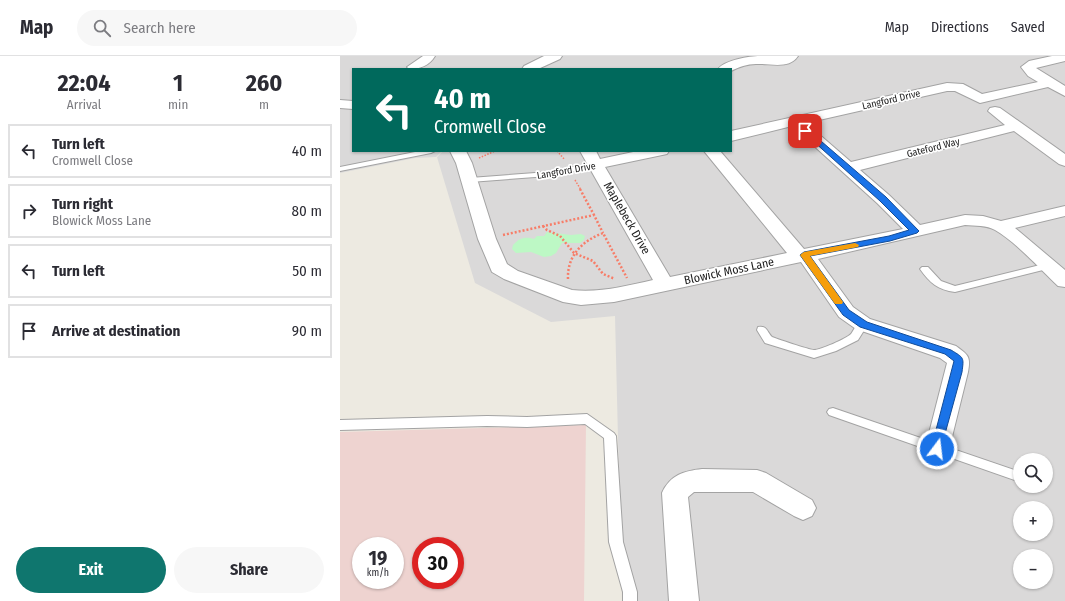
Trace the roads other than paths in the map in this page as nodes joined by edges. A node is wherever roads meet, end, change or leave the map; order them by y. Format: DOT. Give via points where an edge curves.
graph roads {
  1 [pos="429,56"];
  2 [pos="527,56"];
  3 [pos="556,56"];
  4 [pos="792,56"];
  5 [pos="1065,57"];
  6 [pos="543,60"];
  7 [pos="414,68"];
  8 [pos="531,68"];
  9 [pos="727,68"];
  10 [pos="1049,83"];
  11 [pos="1065,92"];
  12 [pos="340,104"];
  13 [pos="352,105"];
  14 [pos="995,111"];
  15 [pos="794,122"];
  16 [pos="1018,126"];
  17 [pos="732,136"];
  18 [pos="426,152"];
  19 [pos="458,152"];
  20 [pos="651,152"];
  21 [pos="713,152"];
  22 [pos="592,158"];
  23 [pos="1065,161"];
  24 [pos="847,168"];
  25 [pos="340,169"];
  26 [pos="470,180"];
  27 [pos="1065,212"];
  28 [pos="1001,226"];
  29 [pos="915,231"];
  30 [pos="802,256"];
  31 [pos="1048,266"];
  32 [pos="925,269"];
  33 [pos="1065,281"];
  34 [pos="665,285"];
  35 [pos="864,324"];
  36 [pos="762,330"];
  37 [pos="833,412"];
  38 [pos="340,425"];
  39 [pos="937,449"];
  40 [pos="1013,475"];
  41 [pos="803,508"];
  42 [pos="630,601"];
  43 [pos="684,601"];
  1 -- 7 [label="street"];
  2 -- 6 [label="street"];
  3 -- 6 [label="street"];
  4 -- 9 [label="street" via="783,61 755,60"];
  5 -- 10 [label="street" via="1028,67"];
  6 -- 8 [label="street"];
  10 -- 11 [label="street"];
  10 -- 15 [label="street, Langford Drive" via="980,99 952,86"];
  12 -- 13 [label="street"];
  14 -- 16 [label="street"];
  15 -- 17 [label="street, Langford Drive"];
  15 -- 24 [label="street"];
  16 -- 23 [label="street"];
  16 -- 24 [label="street, Gateford Way"];
  18 -- 25 [label="lane"];
  19 -- 26 [label="street, Blowick Moss Lane"];
  20 -- 22 [label="street, Langford Drive"];
  21 -- 30 [label="street"];
  22 -- 26 [label="lane, Langford Drive" via="571,170 549,174"];
  22 -- 34 [label="street, Maplebeck Drive"];
  24 -- 29 [label="street"];
  26 -- 34 [label="street, Blowick Moss Lane" via="487,239 499,268 511,276 570,297 581,298 614,295"];
  27 -- 28 [label="street"];
  28 -- 29 [label="street, Blowick Moss Lane" via="965,220"];
  28 -- 31 [label="street, Blowick Moss Lane"];
  29 -- 30 [label="street, Blowick Moss Lane"];
  30 -- 34 [label="street, Blowick Moss Lane"];
  30 -- 35 [label="street" via="846,312"];
  31 -- 32 [label="lane" via="955,289 943,287"];
  31 -- 33 [label="street, Blowick Moss Lane"];
  35 -- 36 [label="lane" via="854,337 814,354 769,340"];
  35 -- 39 [label="street" via="948,352 959,360"];
  37 -- 39 [label="lane"];
  38 -- 42 [label="lane" via="587,419 610,436 616,542 630,592"];
  39 -- 40 [label="lane"];
  41 -- 43 [label="street" via="757,482 687,482 675,493"];
}
